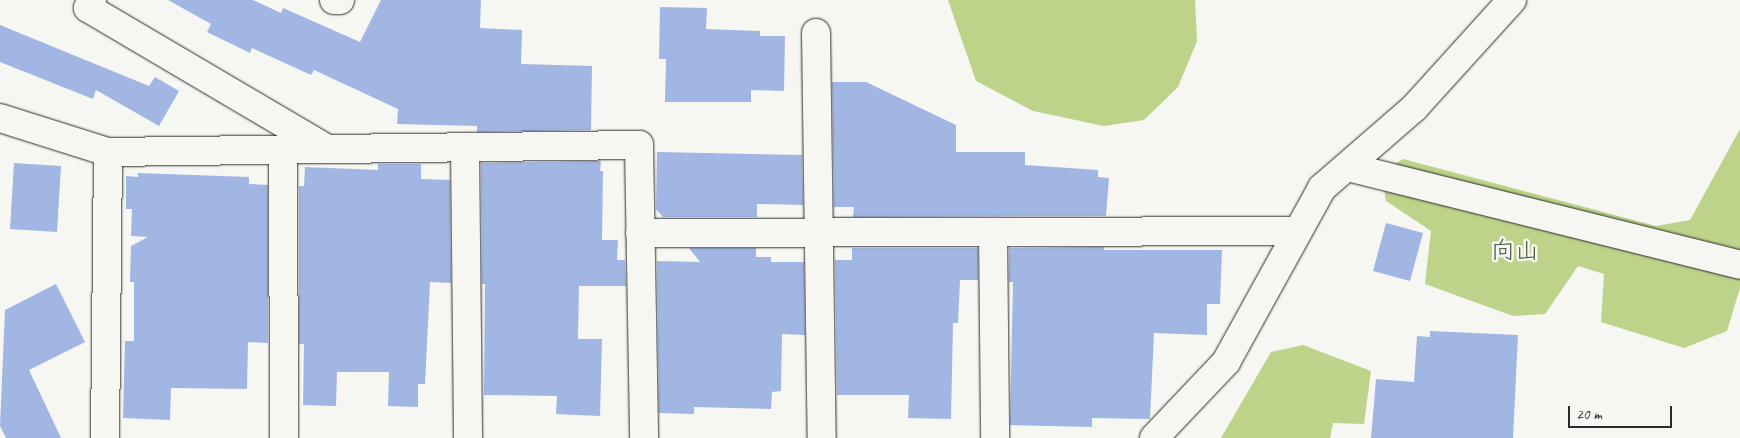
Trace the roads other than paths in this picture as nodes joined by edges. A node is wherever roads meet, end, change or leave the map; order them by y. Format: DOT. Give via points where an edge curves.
graph roads {
  1 [pos="92,0"];
  2 [pos="334,0"];
  3 [pos="340,0"];
  4 [pos="1512,0"];
  5 [pos="816,32"];
  6 [pos="0,118"];
  7 [pos="465,147"];
  8 [pos="284,150"];
  9 [pos="327,150"];
  10 [pos="108,152"];
  11 [pos="1348,166"];
  12 [pos="1295,231"];
  13 [pos="818,232"];
  14 [pos="993,232"];
  15 [pos="640,233"];
  16 [pos="1740,265"];
  17 [pos="105,438"];
  18 [pos="284,438"];
  19 [pos="468,438"];
  20 [pos="644,438"];
  21 [pos="822,438"];
  22 [pos="995,438"];
  23 [pos="1154,438"];
  1 -- 9 [label="street" via="88,8"];
  2 -- 3 [label="street"];
  4 -- 11 [label="street" via="1414,108"];
  5 -- 13 [label="street"];
  6 -- 10 [label="street"];
  7 -- 9 [label="street"];
  7 -- 15 [label="street" via="639,145"];
  7 -- 19 [label="street"];
  8 -- 9 [label="street"];
  8 -- 10 [label="street"];
  8 -- 18 [label="street"];
  10 -- 17 [label="street"];
  11 -- 12 [label="street" via="1322,188"];
  11 -- 16 [label="street"];
  12 -- 14 [label="street"];
  12 -- 23 [label="street" via="1226,362"];
  13 -- 14 [label="street"];
  13 -- 15 [label="street"];
  13 -- 21 [label="street"];
  14 -- 22 [label="street"];
  15 -- 20 [label="street"];
}
